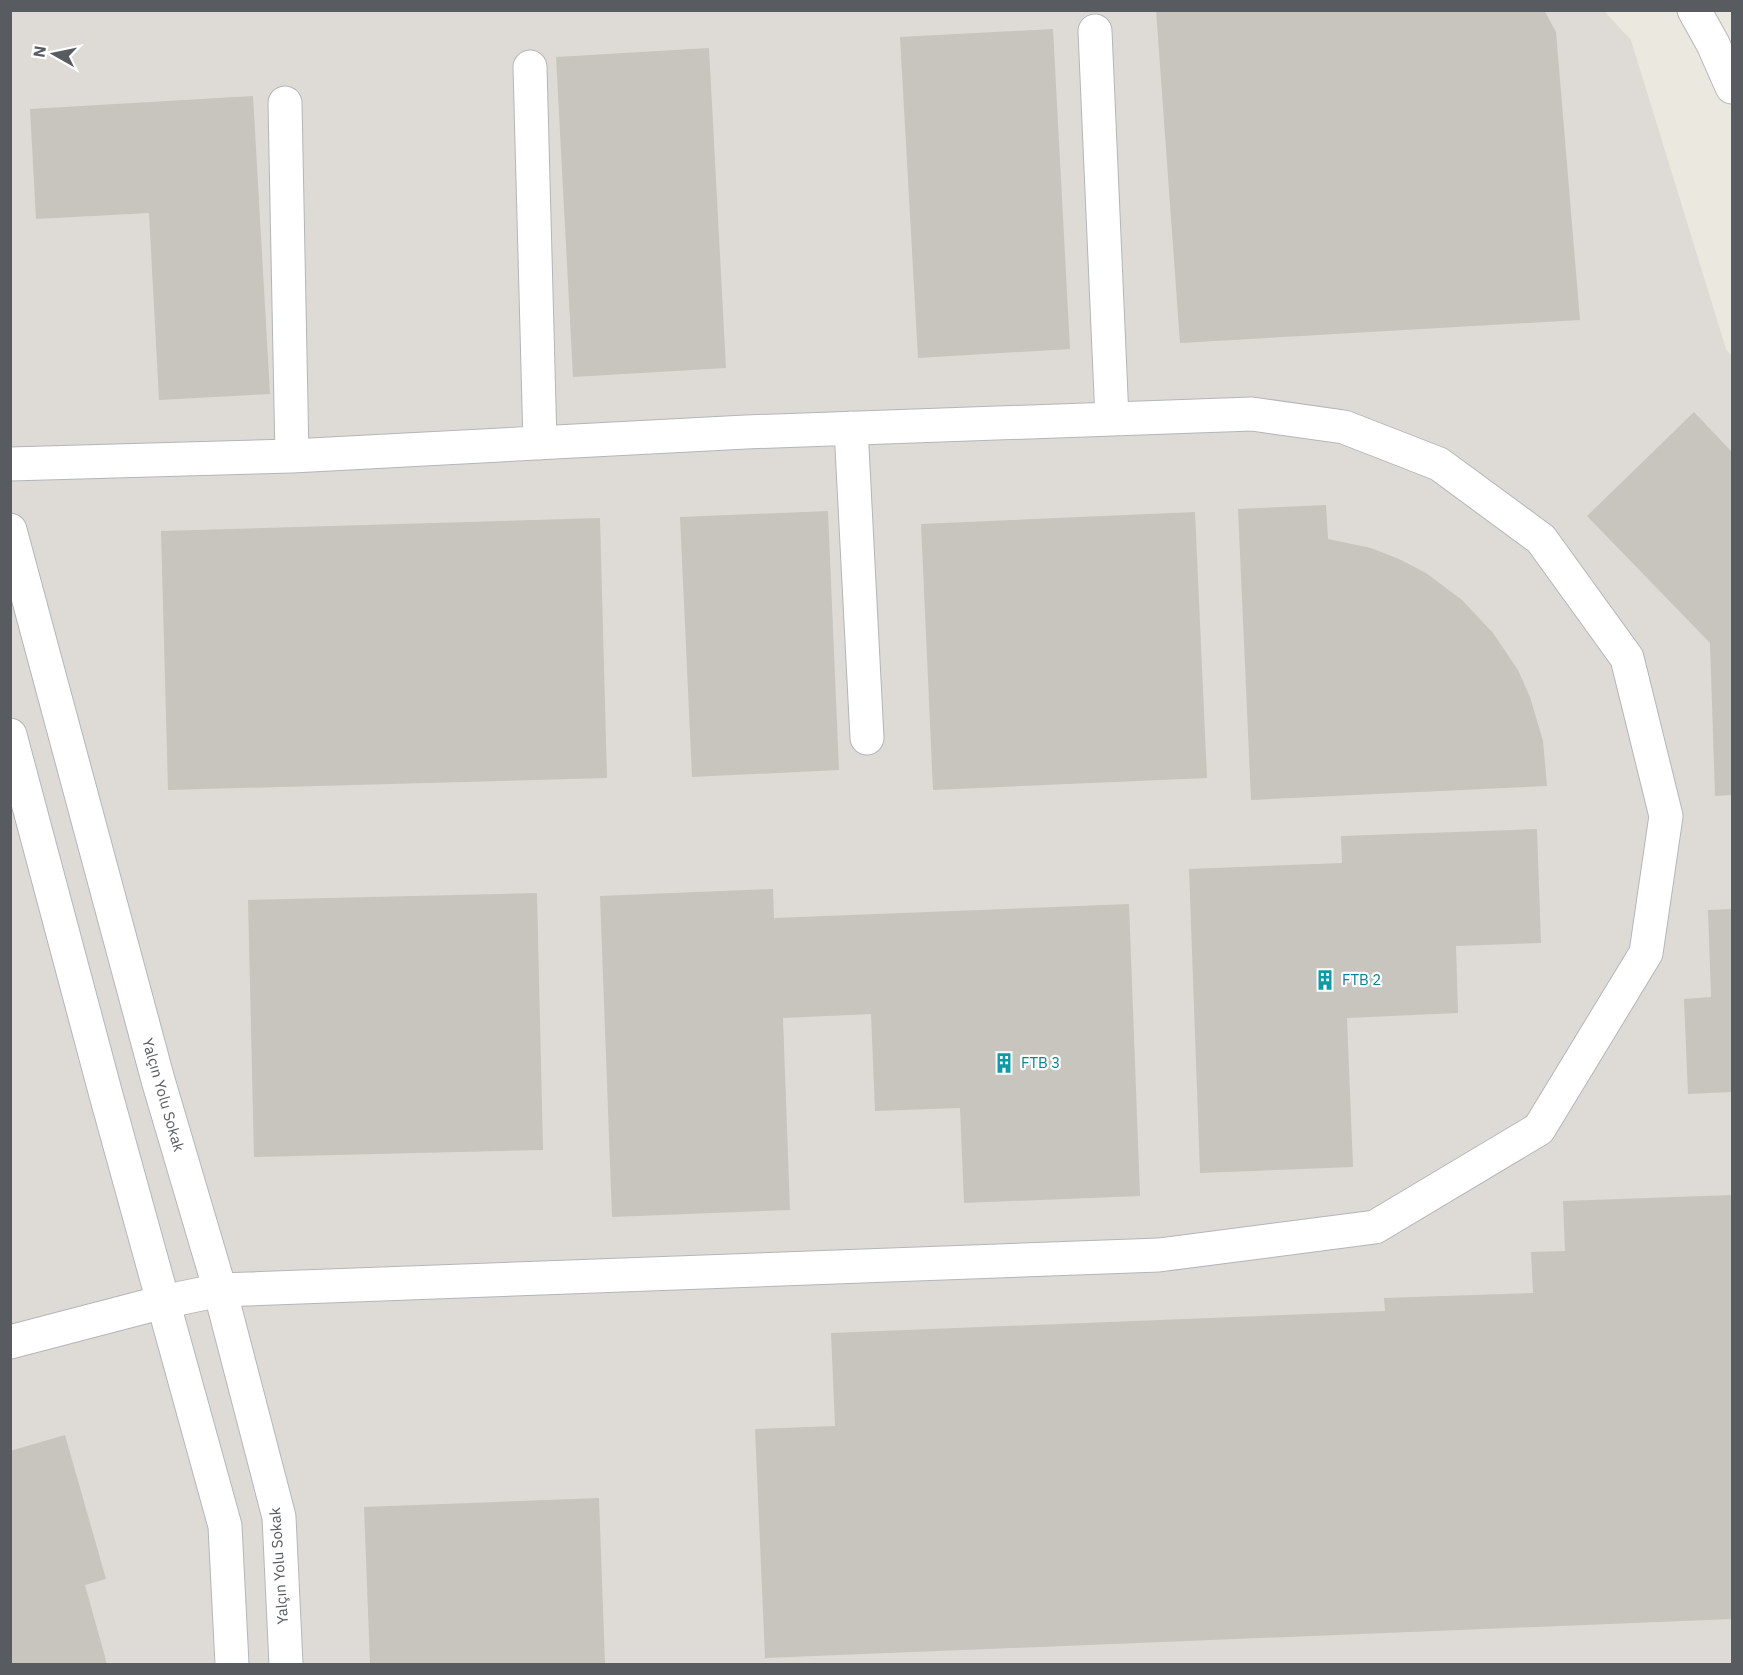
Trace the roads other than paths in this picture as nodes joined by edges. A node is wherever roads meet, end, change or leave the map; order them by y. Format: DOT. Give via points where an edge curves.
graph roads {
  1 [pos="1694,10"];
  2 [pos="1095,31"];
  3 [pos="530,67"];
  4 [pos="1732,87"];
  5 [pos="285,103"];
  6 [pos="1112,419"];
  7 [pos="851,428"];
  8 [pos="540,443"];
  9 [pos="292,456"];
  10 [pos="10,464"];
  11 [pos="10,530"];
  12 [pos="10,735"];
  13 [pos="867,738"];
  14 [pos="220,1290"];
  15 [pos="163,1302"];
  16 [pos="10,1342"];
  17 [pos="232,1665"];
  18 [pos="286,1665"];
  1 -- 4 [label="street"];
  2 -- 6 [label="street"];
  3 -- 8 [label="street"];
  5 -- 9 [label="street"];
  6 -- 7 [label="street"];
  6 -- 14 [label="street" via="1252,414 1275,417 1344,427 1439,464 1541,539 1627,658 1666,816 1646,953 1539,1128 1375,1227 1160,1255"];
  7 -- 8 [label="street"];
  7 -- 13 [label="street"];
  8 -- 9 [label="street"];
  9 -- 10 [label="street"];
  11 -- 14 [label="street, Yalçın Yolu Sokak" via="155,1069"];
  12 -- 15 [label="street"];
  14 -- 15 [label="street"];
  14 -- 18 [label="street, Yalçın Yolu Sokak" via="279,1517"];
  15 -- 16 [label="street"];
  15 -- 17 [label="street" via="225,1526"];
}
